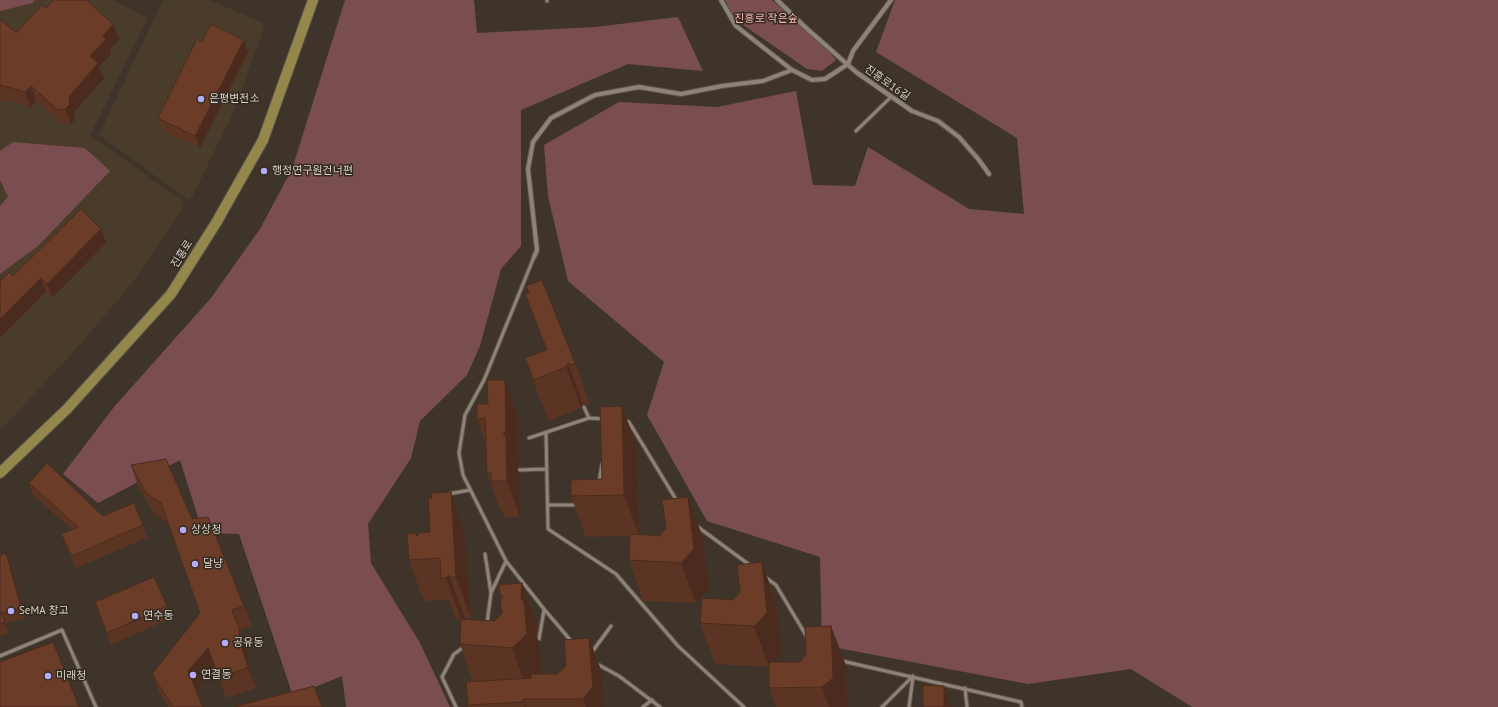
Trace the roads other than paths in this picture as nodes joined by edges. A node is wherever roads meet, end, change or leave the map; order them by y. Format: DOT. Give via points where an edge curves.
graph roads {
  1 [pos="313,0"];
  2 [pos="720,0"];
  3 [pos="777,0"];
  4 [pos="891,0"];
  5 [pos="848,64"];
  6 [pos="792,70"];
  7 [pos="891,97"];
  8 [pos="856,131"];
  9 [pos="989,174"];
  10 [pos="534,257"];
  11 [pos="584,407"];
  12 [pos="589,418"];
  13 [pos="605,419"];
  14 [pos="618,420"];
  15 [pos="546,432"];
  16 [pos="529,438"];
  17 [pos="602,457"];
  18 [pos="546,469"];
  19 [pos="519,470"];
  20 [pos="0,474"];
  21 [pos="599,484"];
  22 [pos="470,490"];
  23 [pos="442,495"];
  24 [pos="572,498"];
  25 [pos="548,505"];
  26 [pos="571,505"];
  27 [pos="584,505"];
  28 [pos="681,507"];
  29 [pos="695,525"];
  30 [pos="485,554"];
  31 [pos="506,561"];
  32 [pos="756,570"];
  33 [pos="761,574"];
  34 [pos="491,593"];
  35 [pos="544,609"];
  36 [pos="486,626"];
  37 [pos="611,626"];
  38 [pos="538,639"];
  39 [pos="810,643"];
  40 [pos="470,644"];
  41 [pos="577,648"];
  42 [pos="591,653"];
  43 [pos="0,656"];
  44 [pos="839,660"];
  45 [pos="593,662"];
  46 [pos="913,676"];
  47 [pos="965,688"];
  48 [pos="652,700"];
  49 [pos="96,707"];
  50 [pos="456,707"];
  51 [pos="643,707"];
  52 [pos="660,707"];
  53 [pos="744,707"];
  54 [pos="882,707"];
  55 [pos="909,707"];
  56 [pos="967,707"];
  57 [pos="1022,707"];
  1 -- 20 [label="main road, 진흥로" via="263,140 216,223 171,294 67,409"];
  2 -- 6 [label="street" via="736,26"];
  3 -- 5 [label="street, 진흥로16길"];
  4 -- 5 [label="street" via="853,52"];
  5 -- 6 [label="street" via="826,79 812,80"];
  5 -- 7 [label="street, 진흥로16길"];
  6 -- 10 [label="street" via="762,81 681,94 639,87 595,95 551,118 533,142 528,169 537,250"];
  7 -- 8 [label="lane"];
  7 -- 9 [label="street, 진흥로16길" via="912,111 938,121 959,137"];
  10 -- 22 [label="lane" via="484,380 465,415 459,453 462,475"];
  11 -- 12 [label="lane"];
  12 -- 13 [label="lane"];
  12 -- 15 [label="lane"];
  14 -- 28 [label="lane" via="629,422"];
  15 -- 16 [label="lane"];
  15 -- 18 [label="lane"];
  17 -- 21 [label="lane"];
  18 -- 19 [label="lane"];
  18 -- 25 [label="lane"];
  22 -- 23 [label="lane"];
  22 -- 31 [label="lane"];
  24 -- 26 [label="lane"];
  25 -- 26 [label="lane"];
  25 -- 53 [label="lane" via="548,529 616,574 678,646"];
  26 -- 27 [label="lane"];
  29 -- 32 [label="lane"];
  30 -- 34 [label="lane"];
  31 -- 34 [label="lane"];
  31 -- 35 [label="lane"];
  33 -- 39 [label="lane" via="776,585"];
  34 -- 36 [label="lane"];
  35 -- 38 [label="lane"];
  35 -- 41 [label="lane"];
  37 -- 42 [label="lane"];
  40 -- 50 [label="lane" via="454,654 442,677"];
  43 -- 49 [label="lane" via="62,630"];
  44 -- 46 [label="lane"];
  45 -- 48 [label="lane" via="619,676"];
  46 -- 47 [label="lane"];
  46 -- 54 [label="lane"];
  46 -- 55 [label="lane"];
  47 -- 56 [label="lane"];
  47 -- 57 [label="lane" via="1021,702"];
  48 -- 51 [label="lane"];
  48 -- 52 [label="lane"];
}
